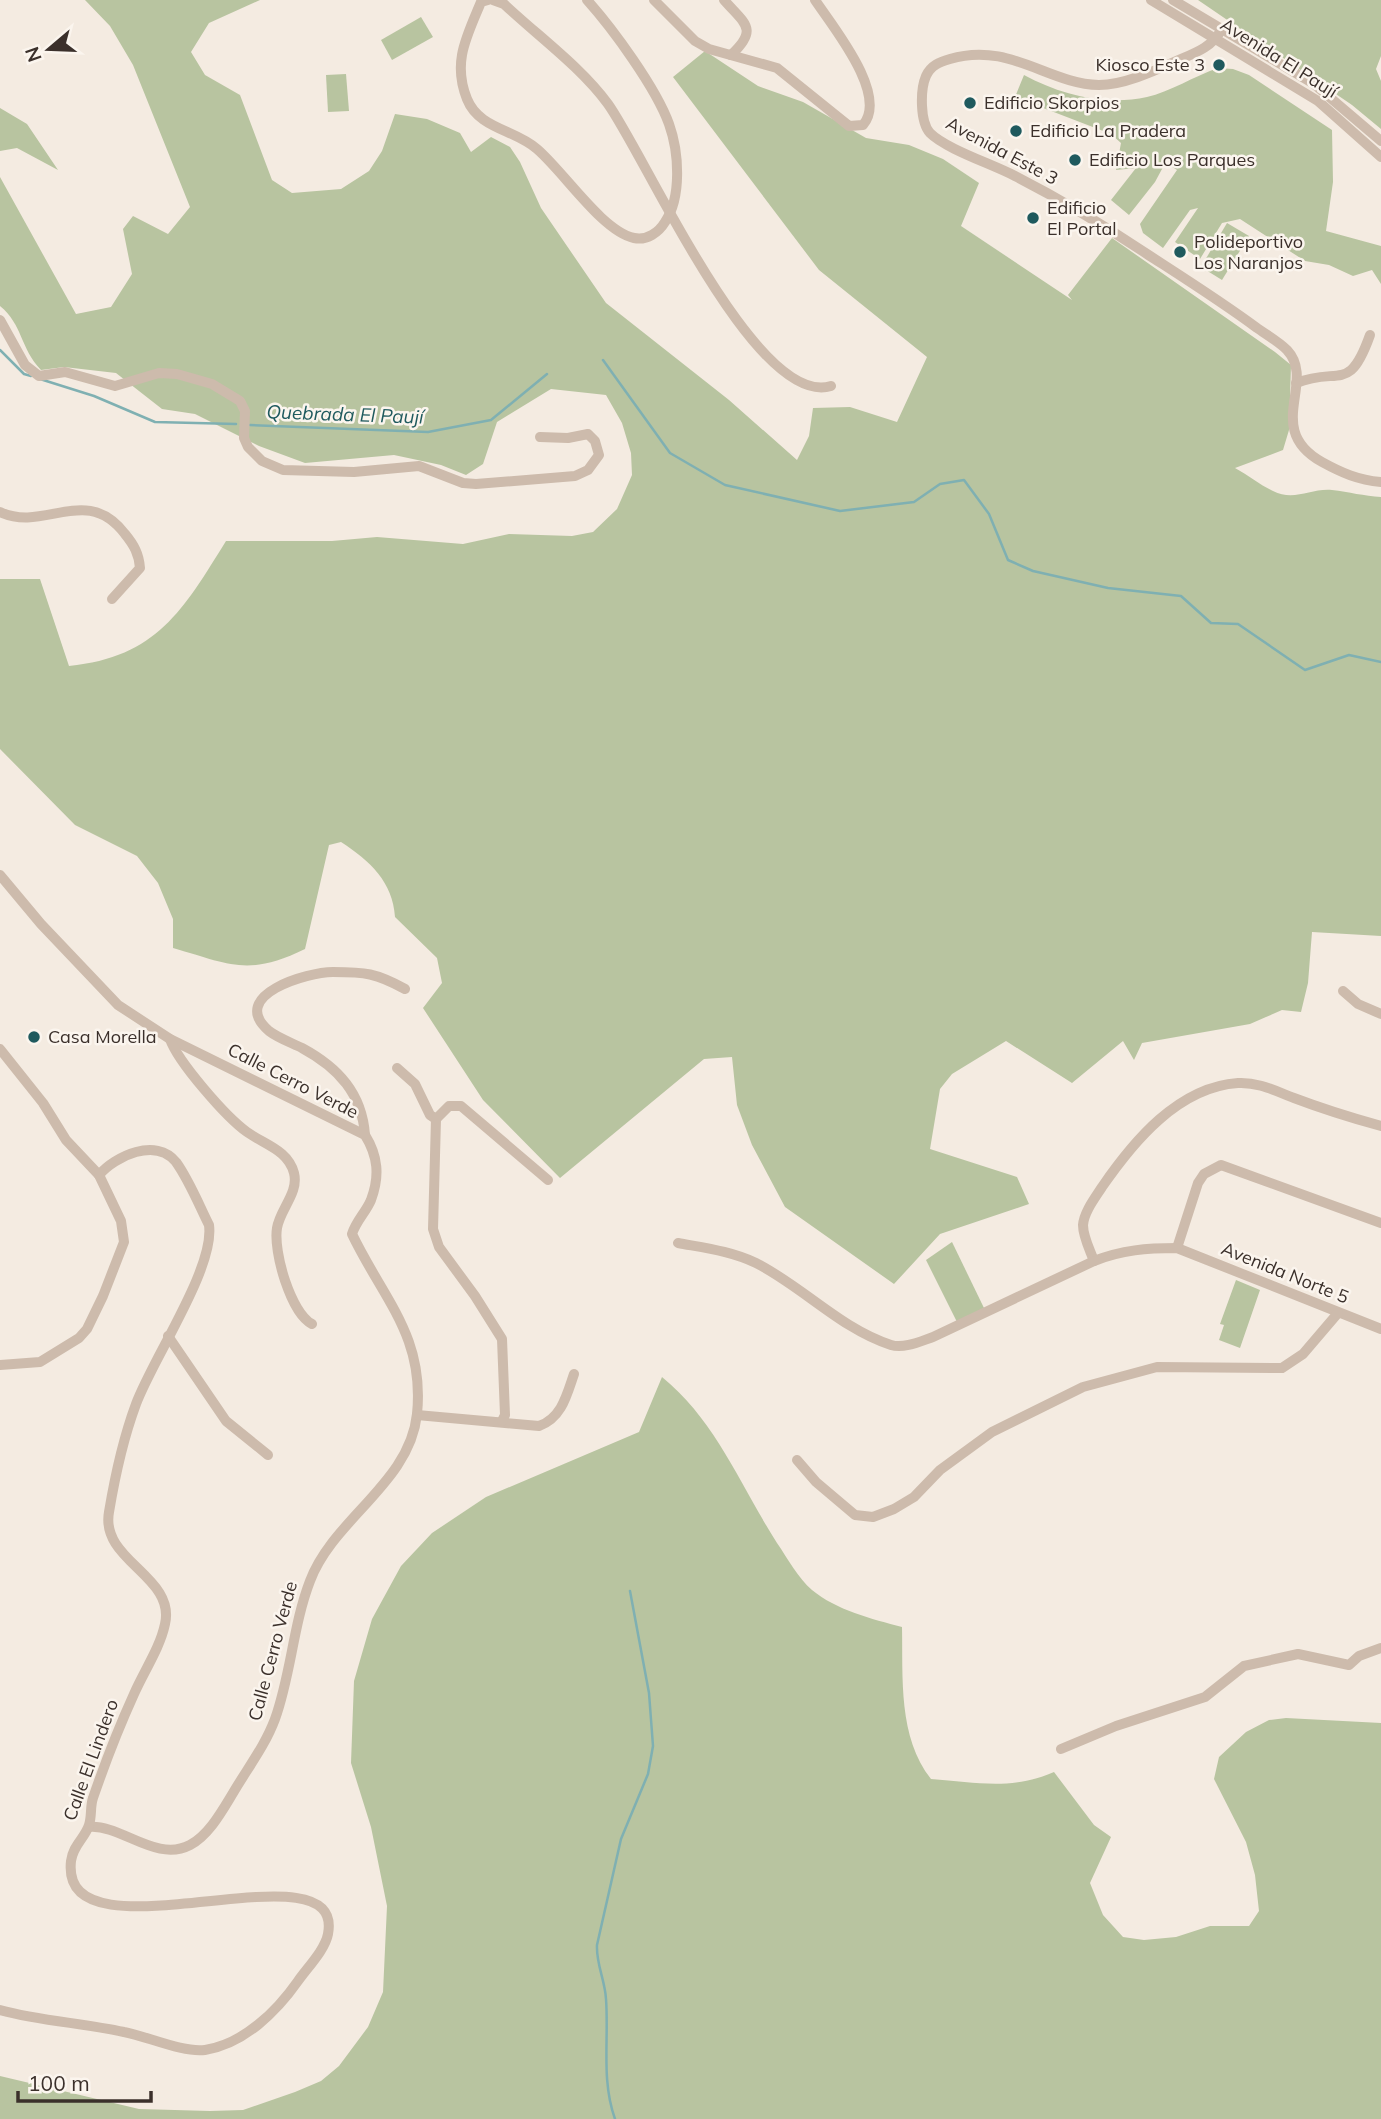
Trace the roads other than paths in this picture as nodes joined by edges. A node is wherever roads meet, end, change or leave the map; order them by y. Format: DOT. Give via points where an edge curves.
graph roads {
  1 [pos="490,0"];
  2 [pos="587,0"];
  3 [pos="654,0"];
  4 [pos="724,0"];
  5 [pos="816,0"];
  6 [pos="1151,0"];
  7 [pos="1173,0"];
  8 [pos="1218,34"];
  9 [pos="731,55"];
  10 [pos="1381,141"];
  11 [pos="1381,157"];
  12 [pos="670,214"];
  13 [pos="0,320"];
  14 [pos="1370,335"];
  15 [pos="1296,383"];
  16 [pos="831,386"];
  17 [pos="540,437"];
  18 [pos="1381,482"];
  19 [pos="0,512"];
  20 [pos="112,599"];
  21 [pos="0,875"];
  22 [pos="405,989"];
  23 [pos="1343,991"];
  24 [pos="1381,1014"];
  25 [pos="170,1039"];
  26 [pos="0,1049"];
  27 [pos="397,1068"];
  28 [pos="436,1119"];
  29 [pos="1381,1126"];
  30 [pos="365,1135"];
  31 [pos="99,1175"];
  32 [pos="548,1180"];
  33 [pos="1381,1223"];
  34 [pos="678,1243"];
  35 [pos="1177,1248"];
  36 [pos="1094,1261"];
  37 [pos="1338,1313"];
  38 [pos="312,1324"];
  39 [pos="1381,1329"];
  40 [pos="168,1336"];
  41 [pos="0,1365"];
  42 [pos="574,1374"];
  43 [pos="417,1415"];
  44 [pos="502,1421"];
  45 [pos="268,1455"];
  46 [pos="797,1460"];
  47 [pos="1381,1648"];
  48 [pos="1061,1749"];
  49 [pos="89,1827"];
  50 [pos="0,2010"];
  1 -- 12 [label="street" via="514,14 606,102 631,137"];
  1 -- 12 [label="street" via="481,2 459,54 465,95 479,119 526,139 611,227 635,239 656,234"];
  2 -- 12 [label="street" via="630,56 669,124 678,179"];
  3 -- 9 [label="street" via="695,41"];
  4 -- 9 [label="street" via="749,34"];
  5 -- 9 [label="street" via="859,68 871,99 869,118 863,125 849,126 777,68"];
  6 -- 8 [label="street, Avenida El Paují"];
  7 -- 8 [label="street, Avenida El Paují"];
  8 -- 10 [label="street, Avenida El Paují" via="1314,84"];
  8 -- 11 [label="street, Avenida El Paují" via="1318,101"];
  8 -- 15 [label="street, Avenida Este 3" via="1194,54 1112,85 1077,82 991,55 964,55 936,63 926,76 923,110 928,131 944,144 1018,177 1231,308 1287,350 1296,364"];
  12 -- 16 [label="street" via="717,295 774,363 804,386 818,390"];
  13 -- 17 [label="street" via="25,365 39,376 65,372 115,386 159,373 189,377 228,391 245,411 248,447 262,461 283,470 419,467 476,484 575,476 589,470 599,455 589,434"];
  14 -- 15 [label="street" via="1353,370 1343,376"];
  15 -- 18 [label="street, Avenida Este 3" via="1298,444 1343,475"];
  19 -- 20 [label="street" via="21,519 79,509 99,512 117,523 139,556 140,568"];
  21 -- 25 [label="street, Calle Cerro Verde" via="118,1005"];
  22 -- 30 [label="street" via="378,974 328,972 274,987 259,1003 268,1030 315,1055 351,1088 363,1110"];
  23 -- 24 [label="street"];
  25 -- 30 [label="street, Calle Cerro Verde"];
  25 -- 38 [label="street" via="175,1053 231,1118 289,1161 295,1180 276,1229 279,1254 295,1307 301,1318"];
  26 -- 31 [label="street" via="43,1102 66,1140"];
  27 -- 28 [label="street" via="415,1084"];
  28 -- 32 [label="street" via="449,1106 461,1107"];
  28 -- 44 [label="street" via="433,1229 439,1247 502,1339"];
  29 -- 36 [label="street" via="1270,1087 1237,1083 1204,1093 1163,1116 1136,1142 1097,1194 1083,1227"];
  30 -- 43 [label="street, Calle Cerro Verde" via="378,1161 376,1180 352,1234 413,1348"];
  31 -- 40 [label="street, Calle El Lindero" via="132,1153 161,1152 175,1160 209,1226 204,1268"];
  31 -- 41 [label="street" via="121,1221 124,1242 87,1329 68,1347 40,1362"];
  33 -- 35 [label="street" via="1221,1165 1198,1183"];
  34 -- 36 [label="street" via="731,1252 759,1264 893,1346 933,1337"];
  35 -- 36 [label="street" via="1145,1248"];
  35 -- 37 [label="street, Avenida Norte 5"];
  37 -- 39 [label="street, Avenida Norte 5"];
  37 -- 46 [label="street" via="1303,1354 1282,1368 1157,1367 1083,1387 992,1432 940,1470 914,1497 873,1517 855,1515"];
  40 -- 45 [label="street" via="226,1421"];
  40 -- 49 [label="street, Calle El Lindero" via="133,1415 108,1517 114,1545 149,1580 167,1611 165,1627 92,1802"];
  42 -- 44 [label="street" via="561,1408 545,1423"];
  43 -- 44 [label="street"];
  43 -- 49 [label="street, Calle Cerro Verde" via="397,1467 324,1551 306,1594 275,1719 212,1825 188,1846 174,1850 146,1845 103,1826"];
  47 -- 48 [label="street" via="1349,1665 1298,1654 1244,1666 1205,1697"];
  49 -- 50 [label="street, Calle El Lindero" via="78,1839 70,1874 82,1892 96,1901 118,1906 177,1906 289,1895 320,1908 327,1919 328,1935 275,2010 245,2033 201,2051 128,2032"];
}
